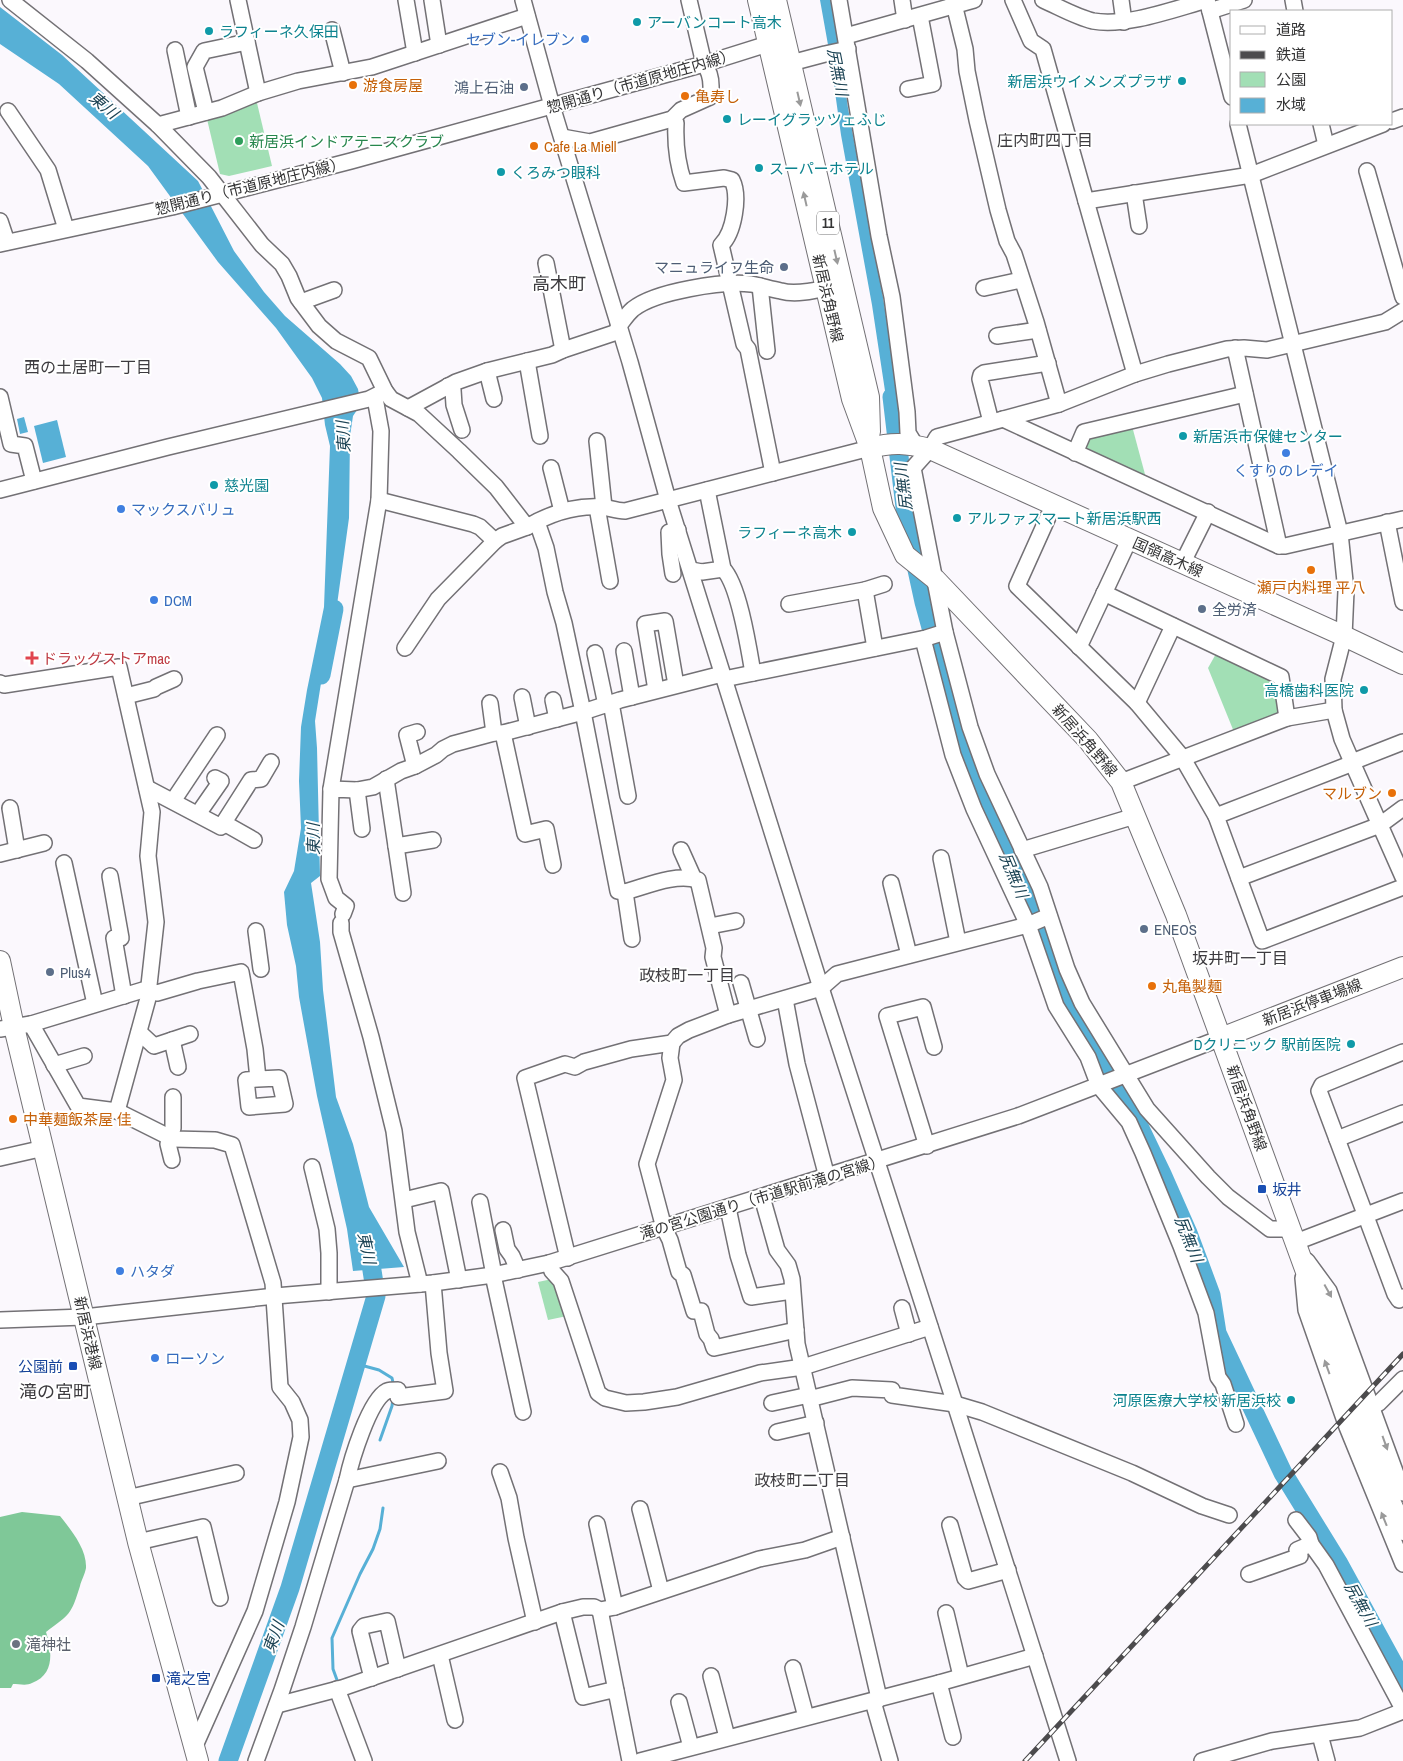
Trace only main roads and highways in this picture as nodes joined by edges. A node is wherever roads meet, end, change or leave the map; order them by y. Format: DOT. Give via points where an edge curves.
graph roads {
  1 [pos="758,0"];
  2 [pos="776,0"];
  3 [pos="777,41"];
  4 [pos="902,446"];
  5 [pos="1403,664"];
  6 [pos="0,961"];
  7 [pos="1403,967"];
  8 [pos="15,1026"];
  9 [pos="1221,1038"];
  10 [pos="1403,1530"];
  11 [pos="196,1757"];
  1 -- 3 [label="main road, 新居浜角野線 / 11"];
  2 -- 3 [label="main road, 新居浜角野線 / 11"];
  3 -- 4 [label="main road, 新居浜角野線 / 11, one-way" via="791,63 869,397"];
  4 -- 3 [label="main road, 新居浜角野線 / 11, one-way" via="852,400 826,288"];
  4 -- 5 [label="main road, 国領高木線" via="1054,506"];
  4 -- 9 [label="main road, 新居浜角野線 / 11" via="883,508 905,555 933,578 1088,740 1121,782 1176,915"];
  6 -- 8 [label="main road, 新居浜港線"];
  7 -- 9 [label="main road, 新居浜停車場線"];
  8 -- 11 [label="main road, 新居浜港線" via="127,1498"];
  9 -- 10 [label="main road, 新居浜角野線 / 11" via="1387,1494"];
}
